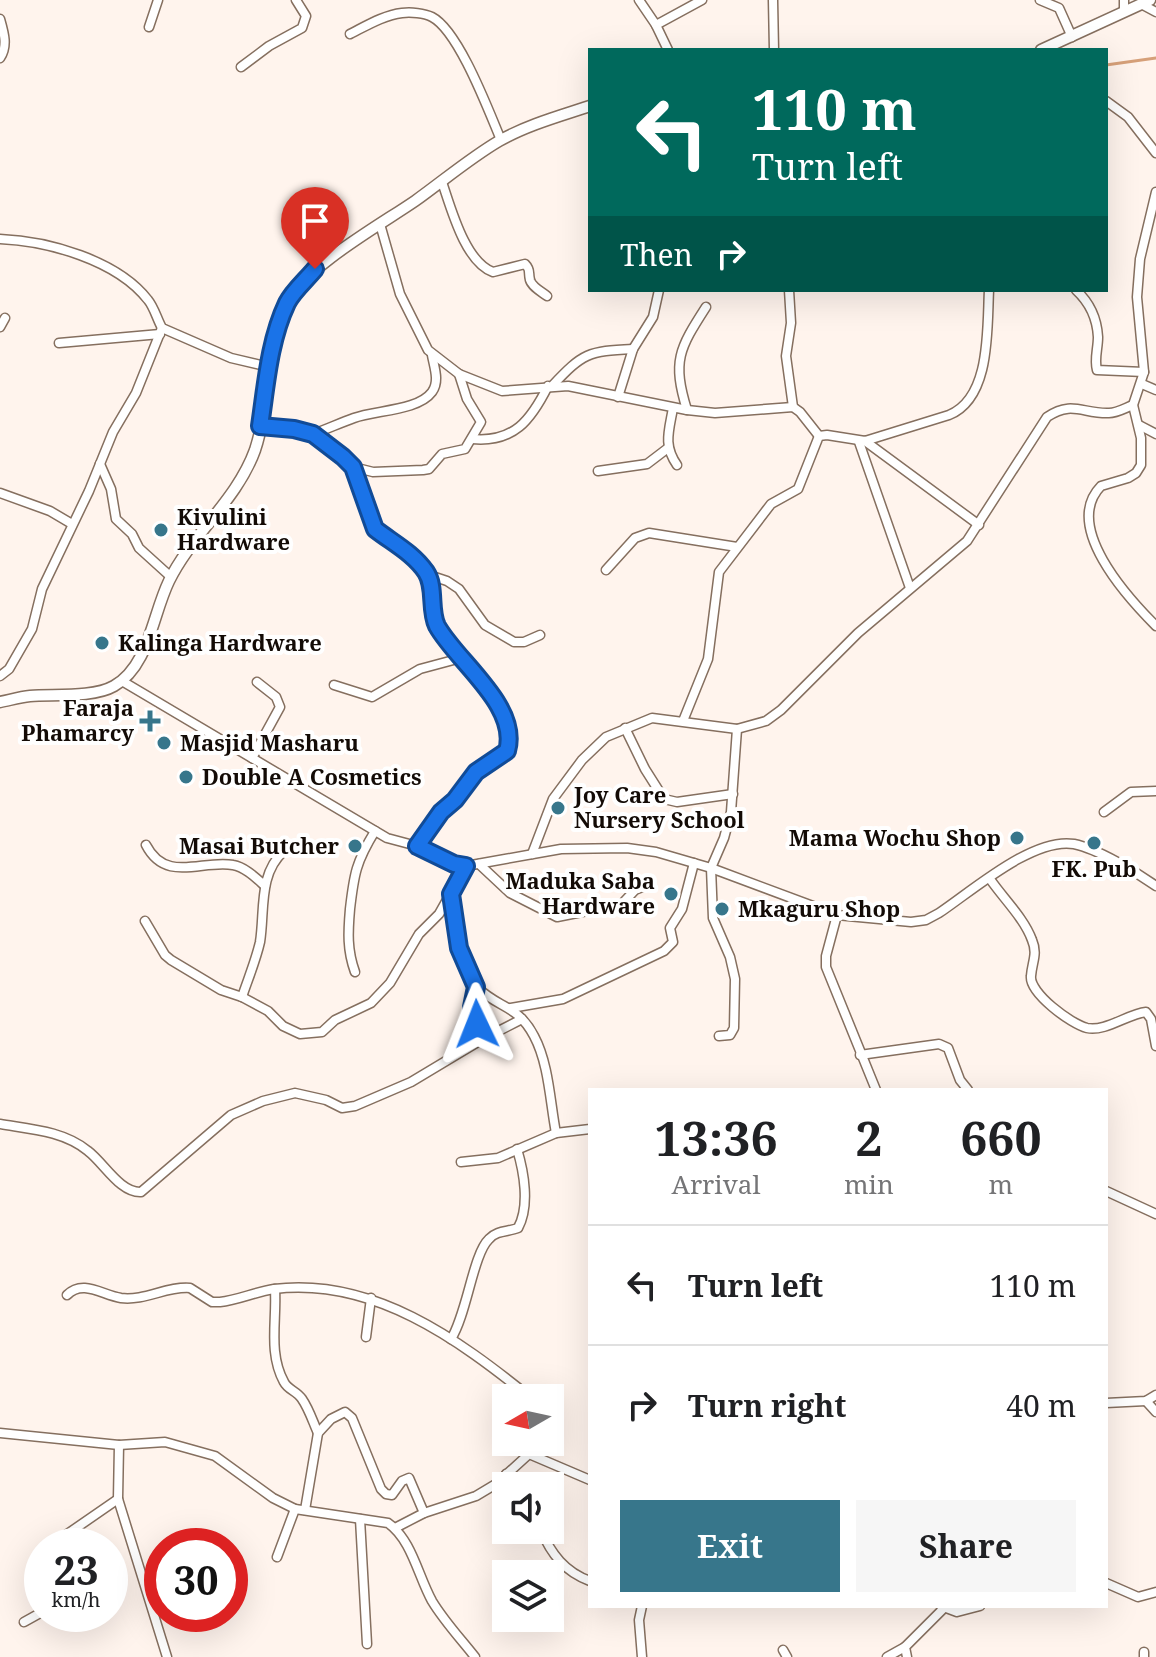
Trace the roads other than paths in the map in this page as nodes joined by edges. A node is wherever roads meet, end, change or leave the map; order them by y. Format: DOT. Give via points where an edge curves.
graph roads {
  1 [pos="158,0"];
  2 [pos="296,0"];
  3 [pos="639,0"];
  4 [pos="702,0"];
  5 [pos="773,0"];
  6 [pos="1040,0"];
  7 [pos="1145,2"];
  8 [pos="1124,5"];
  9 [pos="1156,12"];
  10 [pos="0,19"];
  11 [pos="656,25"];
  12 [pos="149,27"];
  13 [pos="350,34"];
  14 [pos="1072,37"];
  15 [pos="667,48"];
  16 [pos="774,48"];
  17 [pos="1046,48"];
  18 [pos="0,58"];
  19 [pos="241,67"];
  20 [pos="1108,102"];
  21 [pos="588,107"];
  22 [pos="501,140"];
  23 [pos="1156,153"];
  24 [pos="442,182"];
  25 [pos="1156,192"];
  26 [pos="380,224"];
  27 [pos="0,239"];
  28 [pos="659,292"];
  29 [pos="789,292"];
  30 [pos="989,292"];
  31 [pos="1078,292"];
  32 [pos="547,296"];
  33 [pos="706,307"];
  34 [pos="161,331"];
  35 [pos="59,343"];
  36 [pos="633,349"];
  37 [pos="432,355"];
  38 [pos="269,367"];
  39 [pos="1144,372"];
  40 [pos="459,374"];
  41 [pos="1142,384"];
  42 [pos="550,386"];
  43 [pos="1156,390"];
  44 [pos="618,397"];
  45 [pos="1133,405"];
  46 [pos="793,407"];
  47 [pos="673,408"];
  48 [pos="687,410"];
  49 [pos="1139,425"];
  50 [pos="260,426"];
  51 [pos="313,434"];
  52 [pos="1156,434"];
  53 [pos="819,436"];
  54 [pos="472,439"];
  55 [pos="862,441"];
  56 [pos="668,448"];
  57 [pos="100,464"];
  58 [pos="677,465"];
  59 [pos="353,467"];
  60 [pos="598,471"];
  61 [pos="0,493"];
  62 [pos="72,524"];
  63 [pos="979,525"];
  64 [pos="737,547"];
  65 [pos="606,570"];
  66 [pos="429,575"];
  67 [pos="171,577"];
  68 [pos="910,588"];
  69 [pos="1156,626"];
  70 [pos="540,635"];
  71 [pos="461,658"];
  72 [pos="0,676"];
  73 [pos="122,681"];
  74 [pos="257,682"];
  75 [pos="334,685"];
  76 [pos="0,702"];
  77 [pos="683,721"];
  78 [pos="625,728"];
  79 [pos="737,729"];
  80 [pos="252,758"];
  81 [pos="1156,791"];
  82 [pos="733,794"];
  83 [pos="1104,812"];
  84 [pos="375,831"];
  85 [pos="146,845"];
  86 [pos="417,846"];
  87 [pos="284,851"];
  88 [pos="532,854"];
  89 [pos="694,863"];
  90 [pos="479,864"];
  91 [pos="466,866"];
  92 [pos="711,868"];
  93 [pos="990,879"];
  94 [pos="265,886"];
  95 [pos="645,886"];
  96 [pos="1156,886"];
  97 [pos="451,894"];
  98 [pos="837,915"];
  99 [pos="145,921"];
  100 [pos="355,972"];
  101 [pos="476,987"];
  102 [pos="242,997"];
  103 [pos="511,1008"];
  104 [pos="522,1019"];
  105 [pos="719,1036"];
  106 [pos="481,1040"];
  107 [pos="1156,1046"];
  108 [pos="860,1055"];
  109 [pos="875,1088"];
  110 [pos="966,1088"];
  111 [pos="0,1124"];
  112 [pos="588,1129"];
  113 [pos="556,1133"];
  114 [pos="517,1149"];
  115 [pos="461,1162"];
  116 [pos="1108,1192"];
  117 [pos="1156,1214"];
  118 [pos="275,1289"];
  119 [pos="67,1295"];
  120 [pos="371,1298"];
  121 [pos="366,1337"];
  122 [pos="451,1339"];
  123 [pos="514,1384"];
  124 [pos="1156,1395"];
  125 [pos="1146,1401"];
  126 [pos="1108,1403"];
  127 [pos="1156,1412"];
  128 [pos="0,1433"];
  129 [pos="318,1433"];
  130 [pos="119,1445"];
  131 [pos="527,1456"];
  132 [pos="534,1456"];
  133 [pos="508,1472"];
  134 [pos="588,1479"];
  135 [pos="492,1484"];
  136 [pos="118,1499"];
  137 [pos="295,1509"];
  138 [pos="305,1510"];
  139 [pos="424,1513"];
  140 [pos="360,1519"];
  141 [pos="76,1528"];
  142 [pos="395,1528"];
  143 [pos="547,1544"];
  144 [pos="277,1557"];
  145 [pos="588,1580"];
  146 [pos="1108,1584"];
  147 [pos="1156,1592"];
  148 [pos="642,1608"];
  149 [pos="941,1608"];
  150 [pos="945,1608"];
  151 [pos="972,1608"];
  152 [pos="367,1644"];
  153 [pos="905,1647"];
  154 [pos="167,1657"];
  155 [pos="475,1657"];
  156 [pos="642,1657"];
  157 [pos="887,1657"];
  158 [pos="907,1657"];
  1 -- 12 [label="street"];
  2 -- 19 [label="street" via="306,16 302,28"];
  3 -- 11 [label="street"];
  4 -- 11 [label="street"];
  5 -- 16 [label="street"];
  6 -- 14 [label="street" via="1059,8"];
  7 -- 8 [label="street"];
  7 -- 9 [label="street"];
  8 -- 14 [label="street"];
  10 -- 18 [label="street" via="5,37"];
  11 -- 15 [label="street"];
  13 -- 22 [label="street" via="402,13 435,18 469,67"];
  14 -- 17 [label="street"];
  20 -- 23 [label="street" via="1128,117"];
  21 -- 22 [label="street"];
  22 -- 24 [label="street"];
  24 -- 26 [label="street"];
  24 -- 32 [label="street" via="478,262 493,272 525,264 534,286"];
  25 -- 39 [label="street" via="1137,297"];
  26 -- 37 [label="street" via="400,294"];
  26 -- 38 [label="street" via="315,269 288,300"];
  27 -- 34 [label="street" via="75,253 119,274 149,301"];
  28 -- 36 [label="street" via="653,317"];
  29 -- 46 [label="street" via="786,356"];
  30 -- 55 [label="street" via="986,347 969,403 949,415"];
  31 -- 39 [label="street" via="1089,303 1096,326 1097,370"];
  33 -- 48 [label="street" via="678,363"];
  34 -- 35 [label="street"];
  34 -- 38 [label="street"];
  34 -- 57 [label="street"];
  36 -- 42 [label="street" via="587,355"];
  36 -- 44 [label="street"];
  37 -- 40 [label="street"];
  37 -- 51 [label="street" via="436,378 425,398"];
  38 -- 50 [label="street"];
  39 -- 41 [label="street"];
  40 -- 42 [label="street" via="502,391"];
  40 -- 54 [label="street" via="481,422"];
  41 -- 43 [label="street"];
  41 -- 45 [label="street"];
  42 -- 44 [label="street"];
  42 -- 54 [label="street" via="520,427 498,439"];
  44 -- 47 [label="street"];
  45 -- 49 [label="street"];
  45 -- 63 [label="street" via="1113,413 1066,408 1047,417"];
  46 -- 48 [label="street"];
  46 -- 53 [label="street"];
  47 -- 48 [label="street"];
  47 -- 56 [label="street"];
  49 -- 52 [label="street"];
  49 -- 69 [label="street" via="1141,465 1136,473 1095,492 1089,522 1104,561"];
  50 -- 51 [label="street"];
  50 -- 67 [label="street" via="247,467"];
  51 -- 59 [label="street"];
  53 -- 55 [label="street"];
  53 -- 64 [label="street" via="798,489 771,504"];
  54 -- 59 [label="street" via="465,449 442,454 429,469 373,472"];
  55 -- 63 [label="street"];
  55 -- 68 [label="street"];
  56 -- 58 [label="street"];
  56 -- 60 [label="street" via="647,464"];
  57 -- 62 [label="street"];
  57 -- 67 [label="street" via="116,519"];
  59 -- 66 [label="street" via="375,529"];
  61 -- 62 [label="street"];
  62 -- 72 [label="street" via="42,589 32,629"];
  63 -- 68 [label="street"];
  64 -- 65 [label="street" via="649,533 635,538"];
  64 -- 77 [label="street" via="719,572 708,659"];
  66 -- 70 [label="street" via="459,589 485,625 514,642"];
  66 -- 71 [label="street" via="435,622"];
  67 -- 73 [label="street" via="142,657"];
  68 -- 79 [label="street" via="781,710 766,721"];
  71 -- 75 [label="street" via="420,669 372,697"];
  71 -- 86 [label="street" via="502,710 509,743 502,756 476,772"];
  73 -- 76 [label="street" via="104,690"];
  73 -- 80 [label="street"];
  74 -- 80 [label="street" via="280,707"];
  77 -- 78 [label="street" via="652,718"];
  77 -- 79 [label="street"];
  78 -- 82 [label="street" via="664,799"];
  78 -- 88 [label="street" via="592,749 553,799"];
  79 -- 82 [label="street"];
  80 -- 84 [label="street"];
  81 -- 83 [label="street" via="1131,792"];
  82 -- 92 [label="street"];
  84 -- 86 [label="street"];
  84 -- 100 [label="street" via="352,881 348,945"];
  85 -- 94 [label="street" via="172,867 229,864"];
  86 -- 91 [label="street"];
  87 -- 94 [label="street"];
  88 -- 89 [label="street" via="627,848"];
  88 -- 90 [label="street"];
  89 -- 92 [label="street"];
  89 -- 103 [label="street" via="682,909 670,928 673,942 664,951 563,999"];
  90 -- 91 [label="street"];
  90 -- 95 [label="street" via="510,893 562,917 608,911"];
  91 -- 97 [label="street"];
  92 -- 98 [label="street"];
  92 -- 105 [label="street" via="713,918 735,983 734,1028 730,1035"];
  93 -- 96 [label="street" via="1032,852 1075,844"];
  93 -- 98 [label="street" via="926,920"];
  93 -- 107 [label="street" via="1031,937 1036,949 1032,987 1039,996 1087,1028 1146,1012"];
  94 -- 102 [label="street" via="260,944"];
  97 -- 101 [label="street" via="459,948"];
  97 -- 102 [label="street" via="381,993 322,1032 300,1034"];
  98 -- 108 [label="street" via="826,967"];
  99 -- 102 [label="street" via="171,960"];
  101 -- 103 [label="street"];
  101 -- 106 [label="street" via="472,1007"];
  103 -- 104 [label="street"];
  104 -- 106 [label="street"];
  104 -- 113 [label="street" via="540,1052"];
  106 -- 111 [label="street" via="442,1066 355,1106 342,1108 295,1093 231,1115 141,1192 129,1190 90,1152 63,1136"];
  108 -- 109 [label="street"];
  108 -- 110 [label="street" via="939,1044 948,1048"];
  112 -- 113 [label="street"];
  113 -- 114 [label="street"];
  114 -- 115 [label="street" via="498,1158"];
  114 -- 122 [label="street" via="521,1221 518,1228 487,1240"];
  116 -- 117 [label="street"];
  118 -- 119 [label="street" via="220,1302 183,1287 143,1297 122,1298 81,1287"];
  118 -- 120 [label="street" via="344,1291"];
  118 -- 129 [label="street" via="272,1323 282,1377 303,1400"];
  120 -- 121 [label="street"];
  120 -- 122 [label="street"];
  122 -- 123 [label="street"];
  124 -- 125 [label="street"];
  125 -- 126 [label="street"];
  125 -- 127 [label="street"];
  128 -- 130 [label="street"];
  129 -- 138 [label="street"];
  129 -- 139 [label="street" via="331,1419 348,1413 381,1489 392,1495 409,1478"];
  130 -- 136 [label="street"];
  130 -- 137 [label="street" via="165,1442 215,1456"];
  131 -- 133 [label="street"];
  132 -- 134 [label="street"];
  135 -- 139 [label="street" via="476,1496"];
  136 -- 141 [label="street"];
  136 -- 154 [label="street"];
  137 -- 138 [label="street"];
  137 -- 144 [label="street"];
  138 -- 140 [label="street"];
  139 -- 142 [label="street"];
  140 -- 142 [label="street"];
  140 -- 152 [label="street"];
  142 -- 155 [label="street" via="431,1598"];
  143 -- 145 [label="street" via="562,1565"];
  146 -- 147 [label="street" via="1138,1597"];
  148 -- 156 [label="street"];
  149 -- 153 [label="street"];
  150 -- 151 [label="street"];
  153 -- 157 [label="street"];
  153 -- 158 [label="street"];
}
